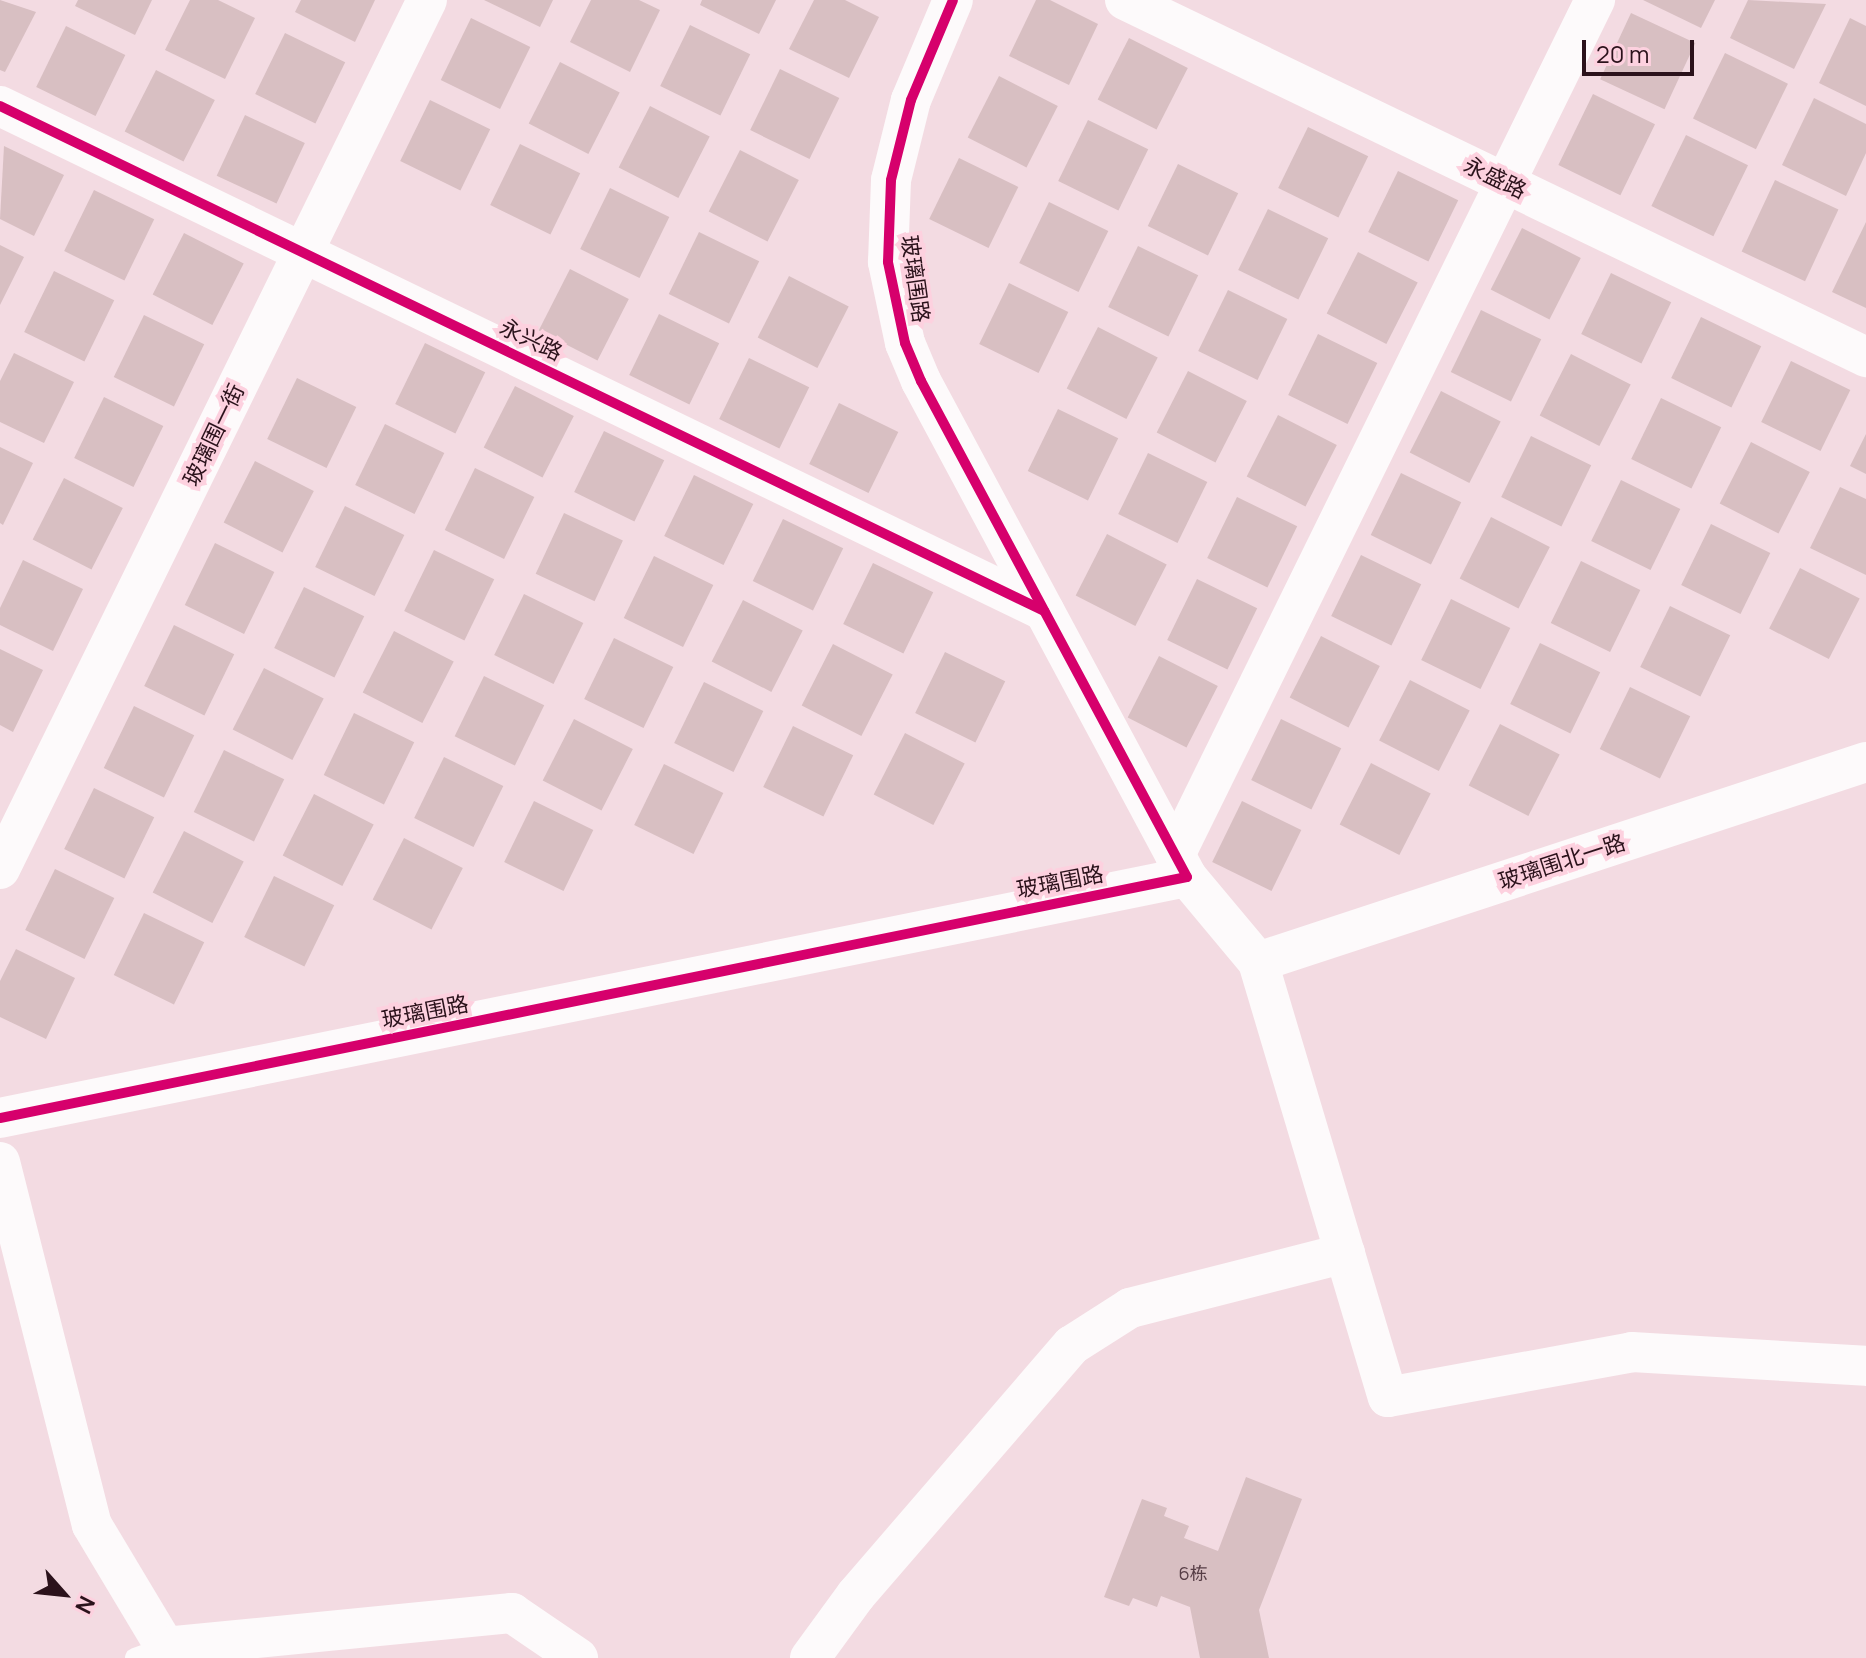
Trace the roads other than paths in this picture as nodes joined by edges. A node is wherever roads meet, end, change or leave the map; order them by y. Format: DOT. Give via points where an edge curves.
graph roads {
  1 [pos="427,0"];
  2 [pos="953,0"];
  3 [pos="1125,0"];
  4 [pos="1595,0"];
  5 [pos="0,106"];
  6 [pos="1505,183"];
  7 [pos="303,253"];
  8 [pos="1866,357"];
  9 [pos="1044,611"];
  10 [pos="1866,762"];
  11 [pos="1181,866"];
  12 [pos="0,869"];
  13 [pos="1258,962"];
  14 [pos="0,1118"];
  15 [pos="0,1162"];
  16 [pos="1345,1253"];
  17 [pos="1866,1366"];
  18 [pos="150,1653"];
  19 [pos="578,1658"];
  20 [pos="810,1658"];
  1 -- 7 [label="street, 玻璃围一街"];
  2 -- 9 [label="street, 玻璃围路" via="899,139 888,207 888,262 905,343 921,381"];
  3 -- 6 [label="street, 永盛路"];
  4 -- 6 [label="street"];
  5 -- 7 [label="street, 永兴路"];
  6 -- 8 [label="street, 永盛路"];
  6 -- 11 [label="street"];
  7 -- 9 [label="street, 永兴路"];
  7 -- 12 [label="street, 玻璃围一街"];
  9 -- 11 [label="street, 玻璃围路"];
  10 -- 13 [label="street, 玻璃围北一路"];
  11 -- 13 [label="street"];
  11 -- 14 [label="street, 玻璃围路"];
  13 -- 16 [label="street"];
  15 -- 18 [label="street" via="92,1525"];
  16 -- 17 [label="street" via="1388,1397 1632,1352"];
  16 -- 20 [label="street" via="1130,1308 1072,1345 856,1595"];
  18 -- 19 [label="street" via="512,1613"];
}
